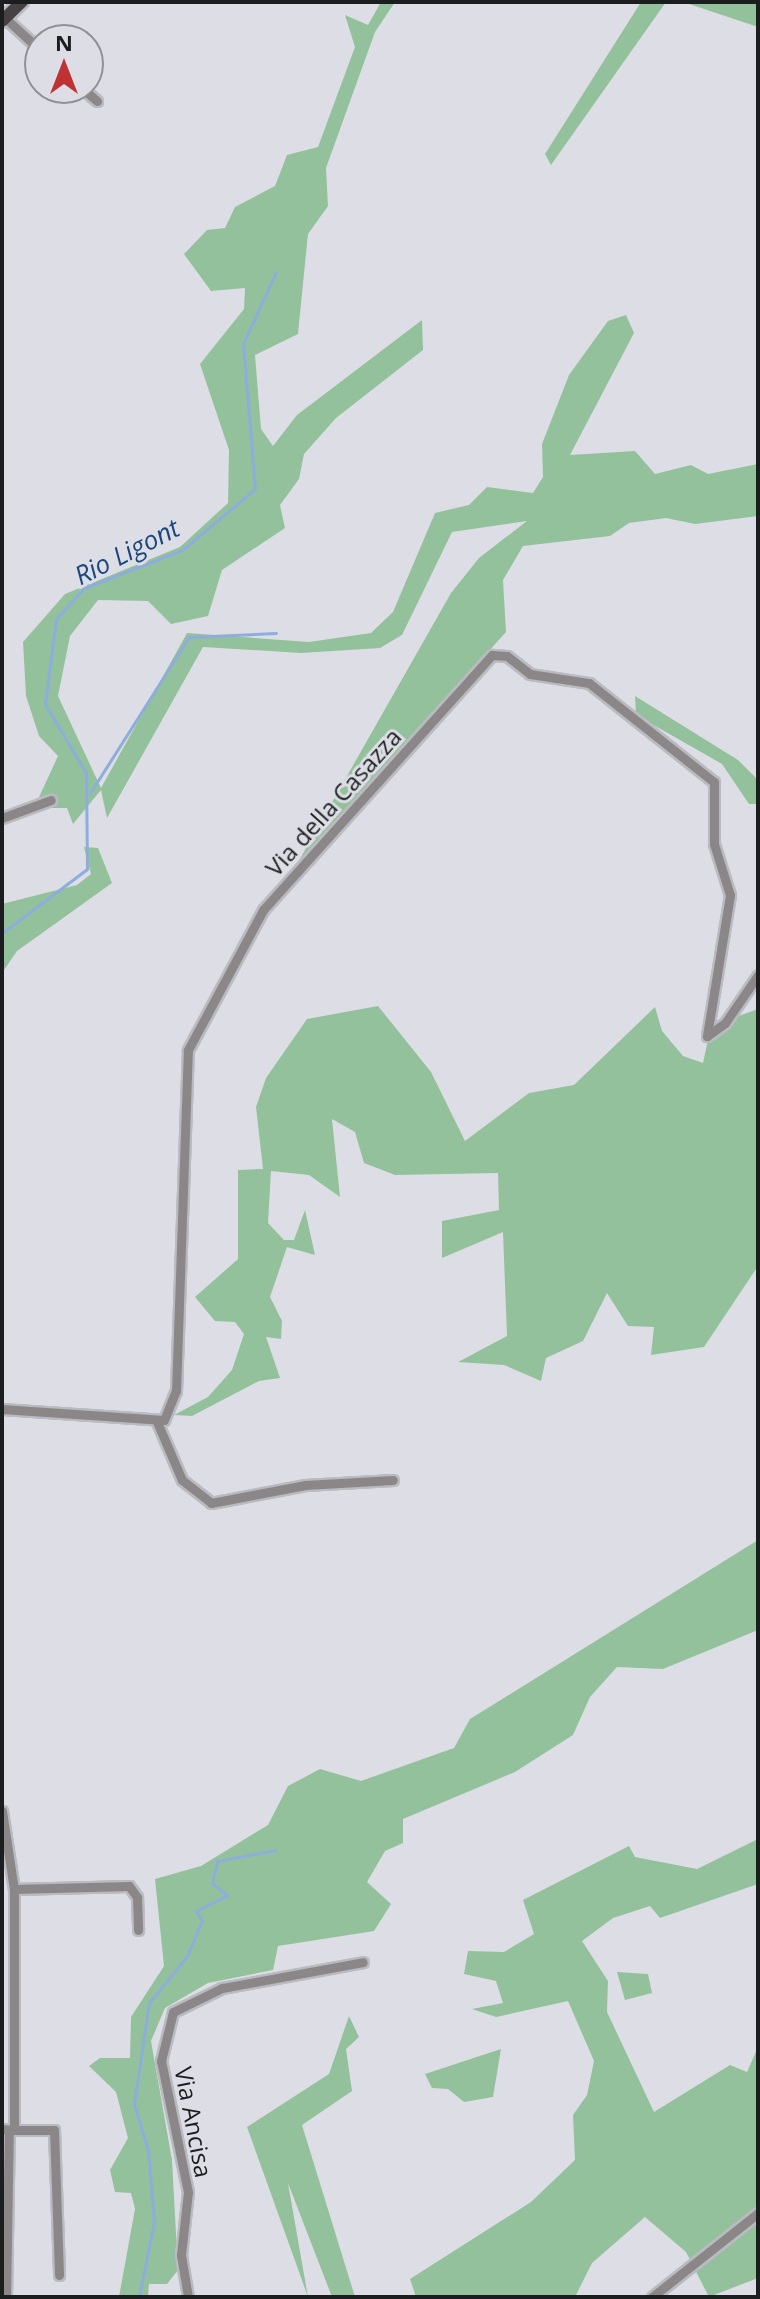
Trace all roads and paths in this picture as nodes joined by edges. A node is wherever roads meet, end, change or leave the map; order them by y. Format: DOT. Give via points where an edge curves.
graph roads {
  1 [pos="22,2"];
  2 [pos="3,19"];
  3 [pos="24,37"];
  4 [pos="51,800"];
  5 [pos="2,818"];
  6 [pos="758,975"];
  7 [pos="2,1409"];
  8 [pos="157,1422"];
  9 [pos="393,1480"];
  10 [pos="2,1811"];
  11 [pos="14,1889"];
  12 [pos="138,1930"];
  13 [pos="363,1962"];
  14 [pos="8,2130"];
  15 [pos="758,2213"];
  16 [pos="59,2275"];
  17 [pos="6,2297"];
  18 [pos="188,2297"];
  19 [pos="652,2297"];
  1 -- 2 [label="main road"];
  2 -- 3 [label="street"];
  4 -- 5 [label="street"];
  6 -- 8 [label="street, Via della Casazza" via="725,1023 707,1036 730,895 714,844 714,782 589,683 530,674 507,656 492,655 263,910 188,1050 176,1391"];
  7 -- 8 [label="street"];
  8 -- 9 [label="street" via="182,1480 211,1503 305,1485"];
  10 -- 11 [label="street"];
  11 -- 12 [label="street" via="129,1886 137,1897"];
  11 -- 14 [label="street"];
  13 -- 18 [label="street, Via Ancisa" via="222,1988 173,2012 161,2061 188,2192 181,2255"];
  14 -- 16 [label="street" via="54,2130"];
  14 -- 17 [label="street"];
  15 -- 19 [label="street"];
}
